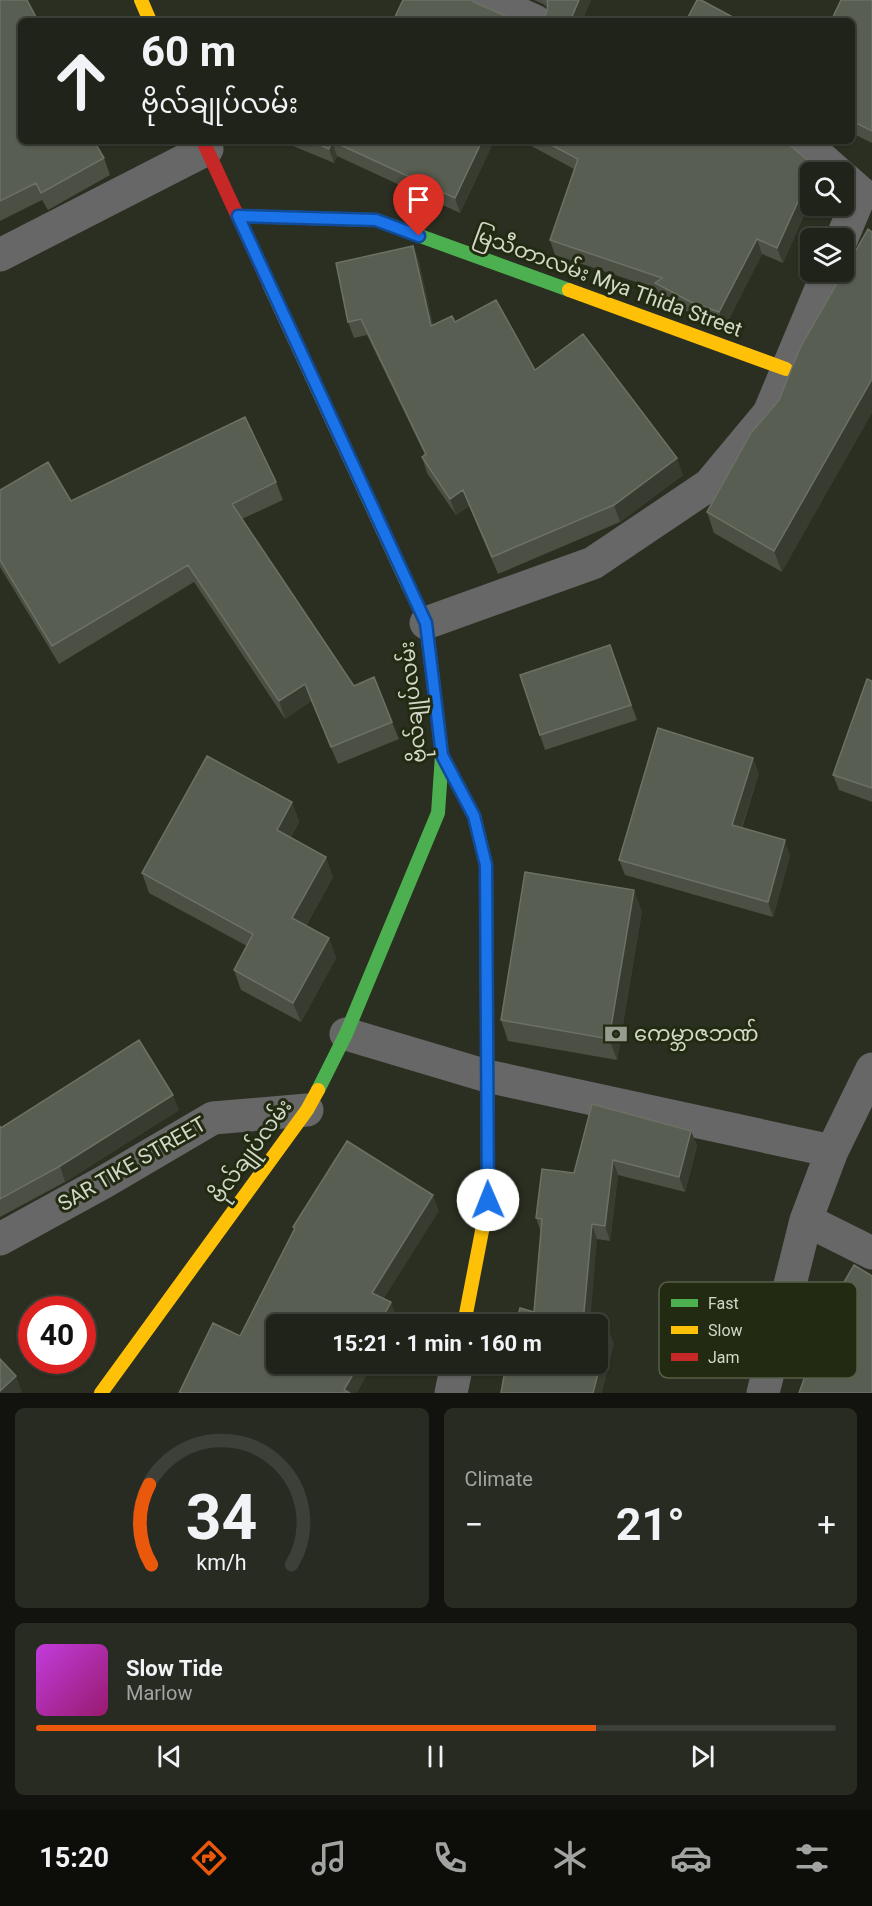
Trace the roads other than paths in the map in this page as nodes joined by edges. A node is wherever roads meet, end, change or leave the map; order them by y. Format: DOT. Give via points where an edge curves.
graph roads {
  1 [pos="141,0"];
  2 [pos="488,0"];
  3 [pos="149,18"];
  4 [pos="528,18"];
  5 [pos="805,144"];
  6 [pos="205,145"];
  7 [pos="826,162"];
  8 [pos="238,216"];
  9 [pos="0,255"];
  10 [pos="824,282"];
  11 [pos="786,369"];
  12 [pos="426,623"];
  13 [pos="442,755"];
  14 [pos="346,1034"];
  15 [pos="872,1069"];
  16 [pos="487,1076"];
  17 [pos="307,1110"];
  18 [pos="832,1151"];
  19 [pos="806,1220"];
  20 [pos="0,1239"];
  21 [pos="872,1253"];
  22 [pos="791,1282"];
  23 [pos="466,1314"];
  24 [pos="455,1374"];
  25 [pos="767,1378"];
  26 [pos="101,1393"];
  27 [pos="451,1393"];
  28 [pos="763,1393"];
  1 -- 3 [label="main road"];
  2 -- 4 [label="street"];
  5 -- 7 [label="street"];
  6 -- 8 [label="main road, ဗိုလ်ချုပ်လမ်း"];
  6 -- 9 [label="street"];
  8 -- 11 [label="main road, မြသီတာလမ်း Mya Thida Street" via="376,220"];
  8 -- 12 [label="main road, ဗိုလ်ချုပ်လမ်း"];
  10 -- 11 [label="street"];
  11 -- 12 [label="street" via="769,413 709,485 593,563"];
  12 -- 13 [label="main road, ဗိုလ်ချုပ်လမ်း"];
  13 -- 14 [label="main road, ဗိုလ်ချုပ်လမ်း" via="438,813"];
  13 -- 16 [label="main road" via="474,816 486,865"];
  14 -- 16 [label="street"];
  14 -- 17 [label="main road, ဗိုလ်ချုပ်လမ်း"];
  15 -- 18 [label="street"];
  16 -- 18 [label="street"];
  16 -- 23 [label="main road" via="488,1200"];
  17 -- 20 [label="street, SAR TIKE STREET" via="213,1118"];
  17 -- 26 [label="main road, ဗိုလ်ချုပ်လမ်း"];
  18 -- 19 [label="street"];
  19 -- 21 [label="street"];
  19 -- 22 [label="street"];
  24 -- 27 [label="street"];
  25 -- 28 [label="street"];
}
